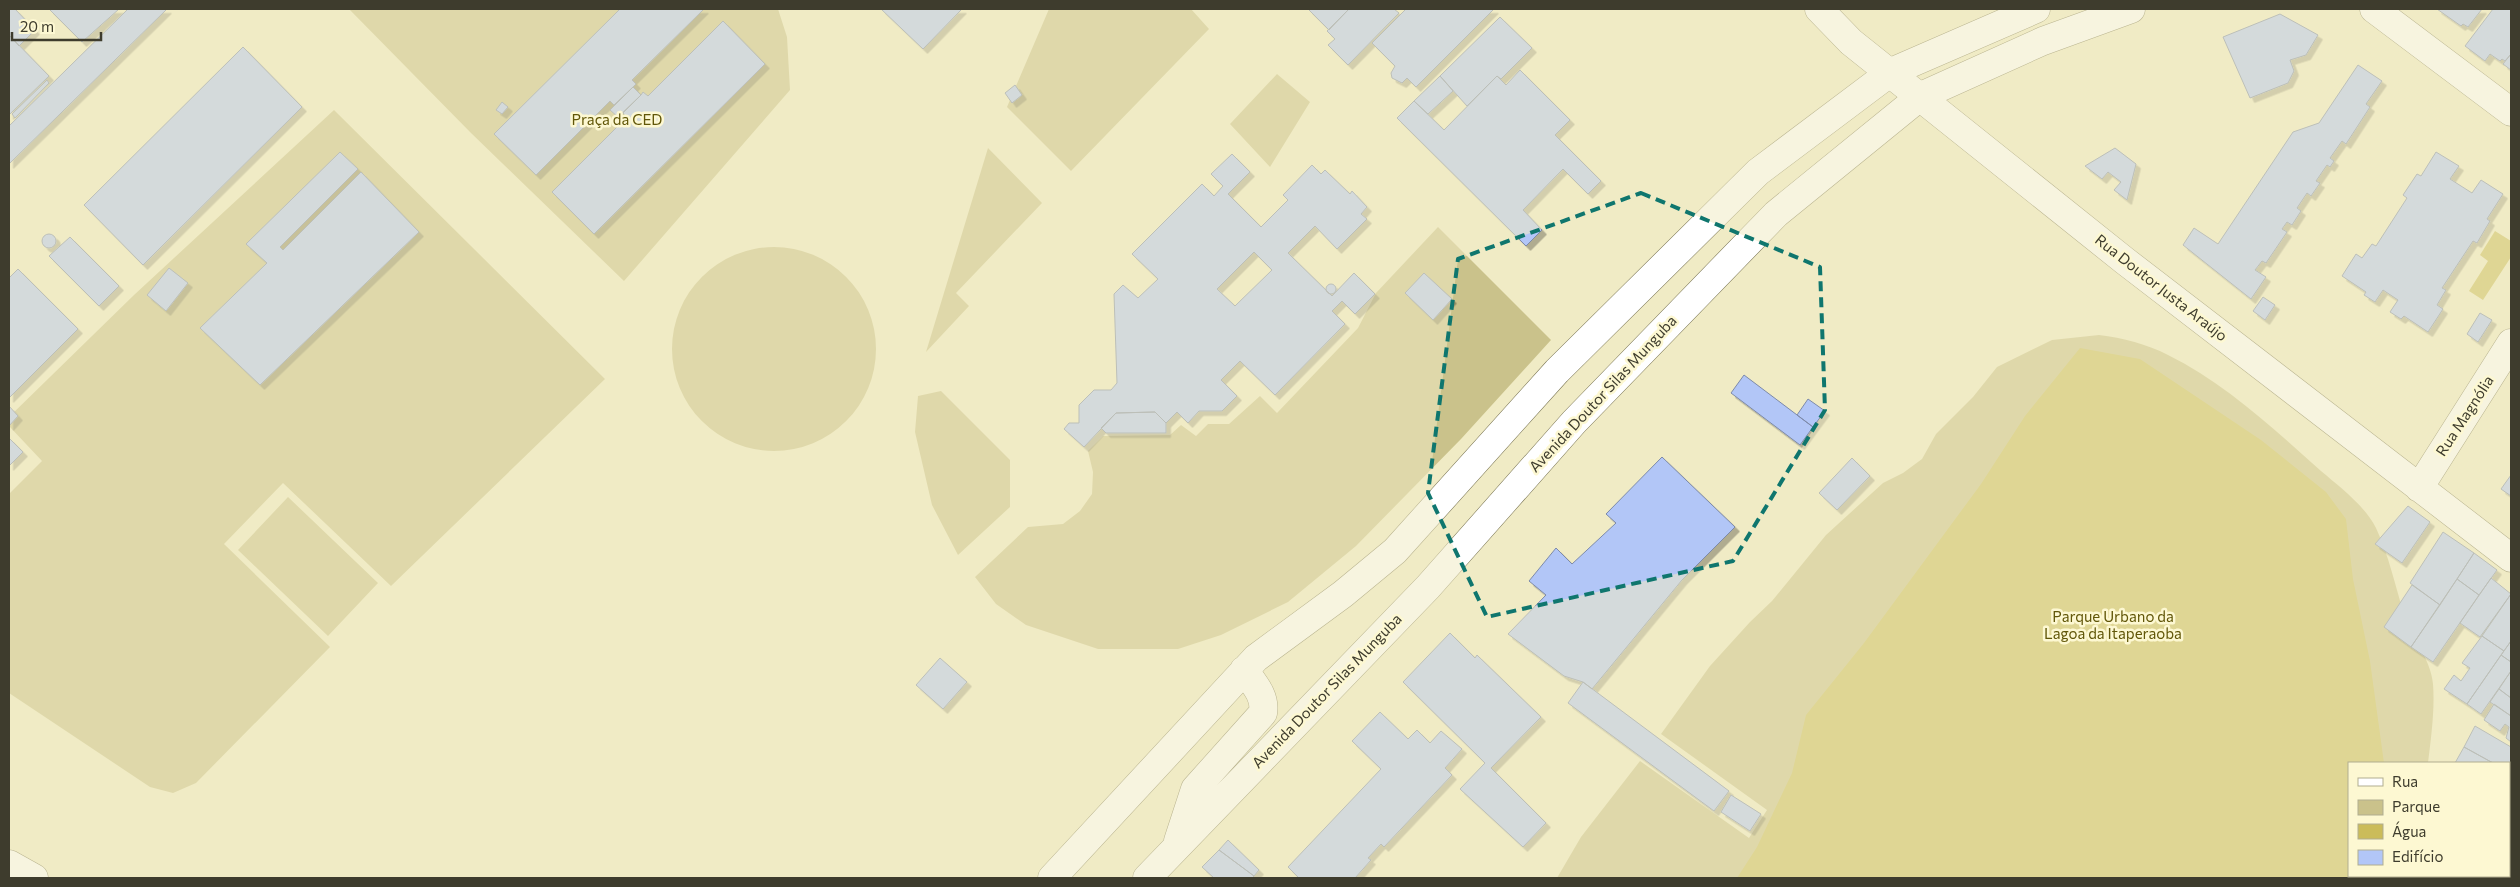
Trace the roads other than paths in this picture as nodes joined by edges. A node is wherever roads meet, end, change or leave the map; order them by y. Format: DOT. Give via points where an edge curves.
graph roads {
  1 [pos="1819,9"];
  2 [pos="2036,9"];
  3 [pos="2131,9"];
  4 [pos="2374,9"];
  5 [pos="1890,72"];
  6 [pos="1921,96"];
  7 [pos="2511,112"];
  8 [pos="2511,344"];
  9 [pos="2419,488"];
  10 [pos="2511,558"];
  11 [pos="1244,670"];
  12 [pos="1176,847"];
  13 [pos="9,864"];
  14 [pos="34,878"];
  15 [pos="1052,878"];
  16 [pos="1147,878"];
  1 -- 5 [label="main road, Rua Doutor Justa Araújo" via="1851,42"];
  2 -- 5 [label="main road"];
  3 -- 6 [label="main road, Avenida Doutor Silas Munguba" via="2043,41"];
  4 -- 7 [label="main road"];
  5 -- 6 [label="main road, Rua Doutor Justa Araújo"];
  5 -- 11 [label="main road" via="1758,172 1557,371 1395,551"];
  6 -- 9 [label="main road, Rua Doutor Justa Araújo" via="2125,260"];
  6 -- 12 [label="main road, Avenida Doutor Silas Munguba" via="1776,214 1738,252 1574,422 1428,587"];
  8 -- 9 [label="main road, Rua Magnólia"];
  9 -- 10 [label="main road, Rua Doutor Justa Araújo"];
  11 -- 12 [label="main road" via="1260,692 1263,713 1195,789"];
  11 -- 15 [label="main road"];
  12 -- 16 [label="main road, Avenida Doutor Silas Munguba"];
  13 -- 14 [label="main road"];
}
